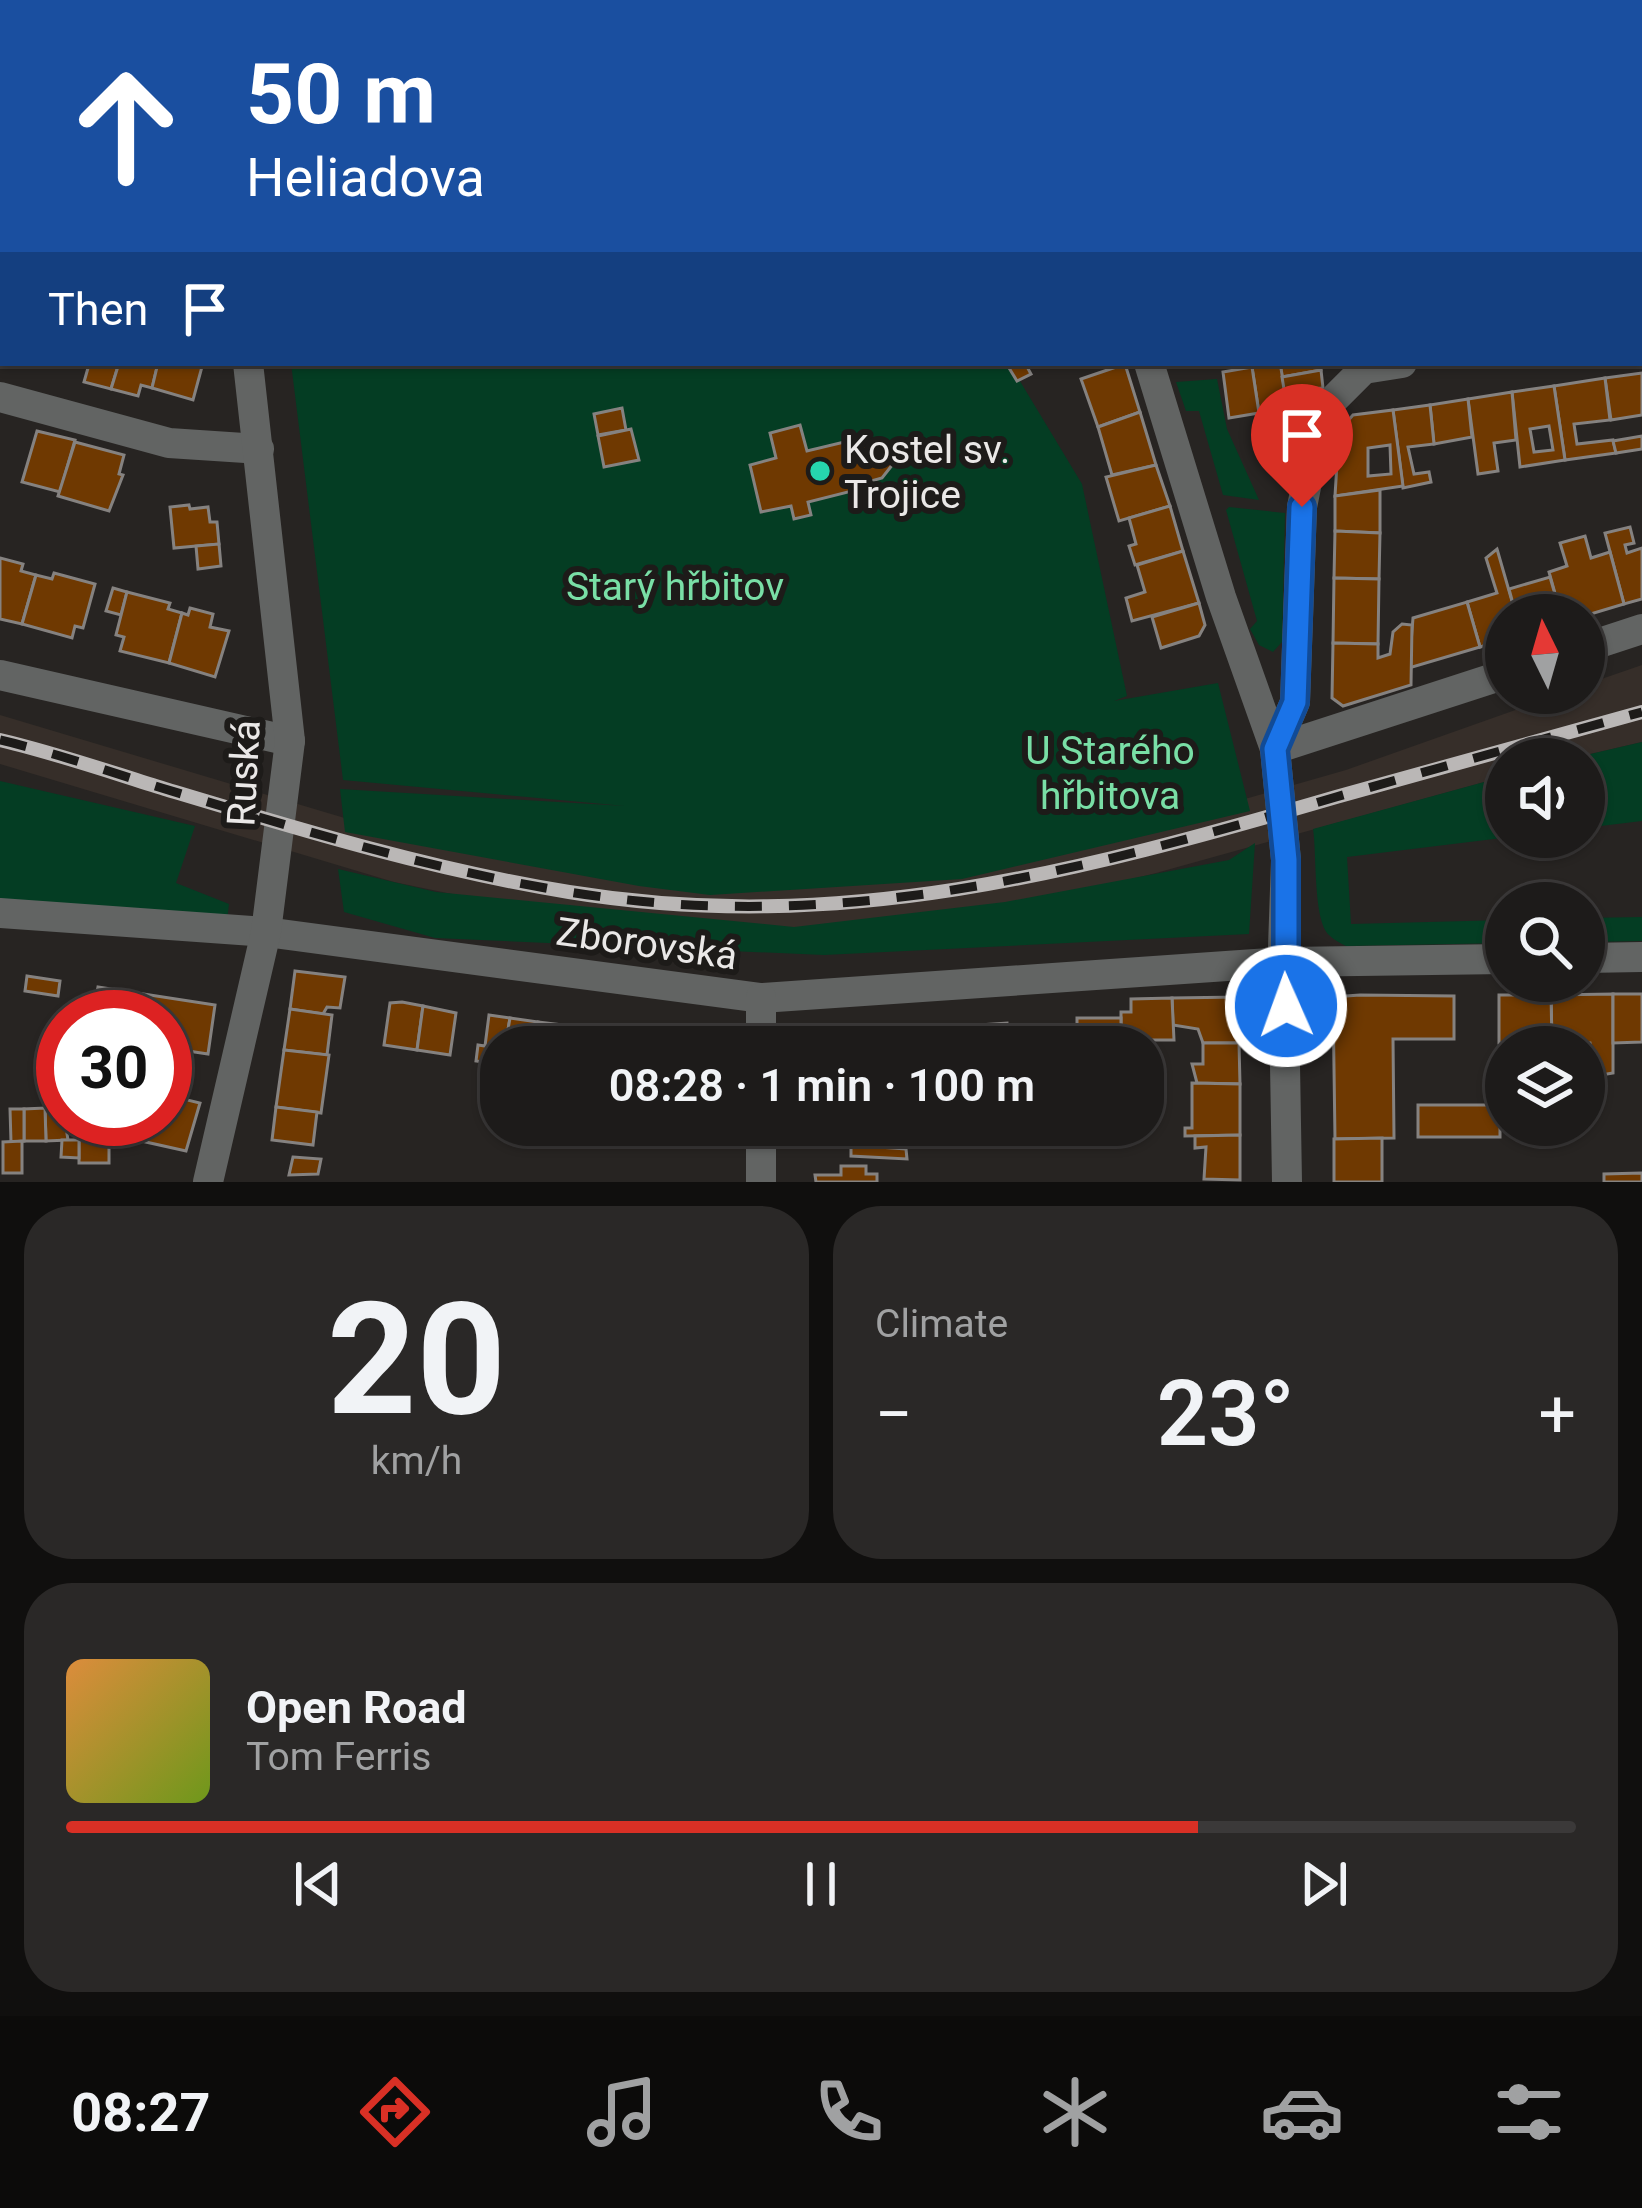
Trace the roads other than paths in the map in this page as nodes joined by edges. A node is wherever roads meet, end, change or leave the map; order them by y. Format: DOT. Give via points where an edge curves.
graph roads {
  1 [pos="248,366"];
  2 [pos="1150,366"];
  3 [pos="1383,366"];
  4 [pos="0,397"];
  5 [pos="259,449"];
  6 [pos="1642,629"];
  7 [pos="1605,641"];
  8 [pos="0,675"];
  9 [pos="1485,681"];
  10 [pos="290,741"];
  11 [pos="1275,749"];
  12 [pos="0,913"];
  13 [pos="266,932"];
  14 [pos="1642,957"];
  15 [pos="1605,958"];
  16 [pos="1485,959"];
  17 [pos="1286,962"];
  18 [pos="761,998"];
  19 [pos="761,1026"];
  20 [pos="761,1146"];
  21 [pos="208,1182"];
  22 [pos="761,1182"];
  23 [pos="1287,1182"];
  1 -- 5 [label="street, Ruská"];
  2 -- 11 [label="street"];
  3 -- 11 [label="street" via="1364,369 1321,412 1302,507 1295,702"];
  4 -- 5 [label="street" via="169,443"];
  5 -- 10 [label="street, Ruská"];
  6 -- 7 [label="street"];
  8 -- 10 [label="street"];
  9 -- 11 [label="street"];
  10 -- 13 [label="street, Ruská"];
  11 -- 17 [label="street"];
  12 -- 13 [label="street, Zborovská"];
  13 -- 18 [label="street, Zborovská"];
  13 -- 21 [label="street, Ruská"];
  14 -- 15 [label="street"];
  16 -- 17 [label="street, Zborovská"];
  17 -- 18 [label="street, Zborovská"];
  17 -- 23 [label="street"];
  18 -- 19 [label="street"];
  20 -- 22 [label="street"];
}
